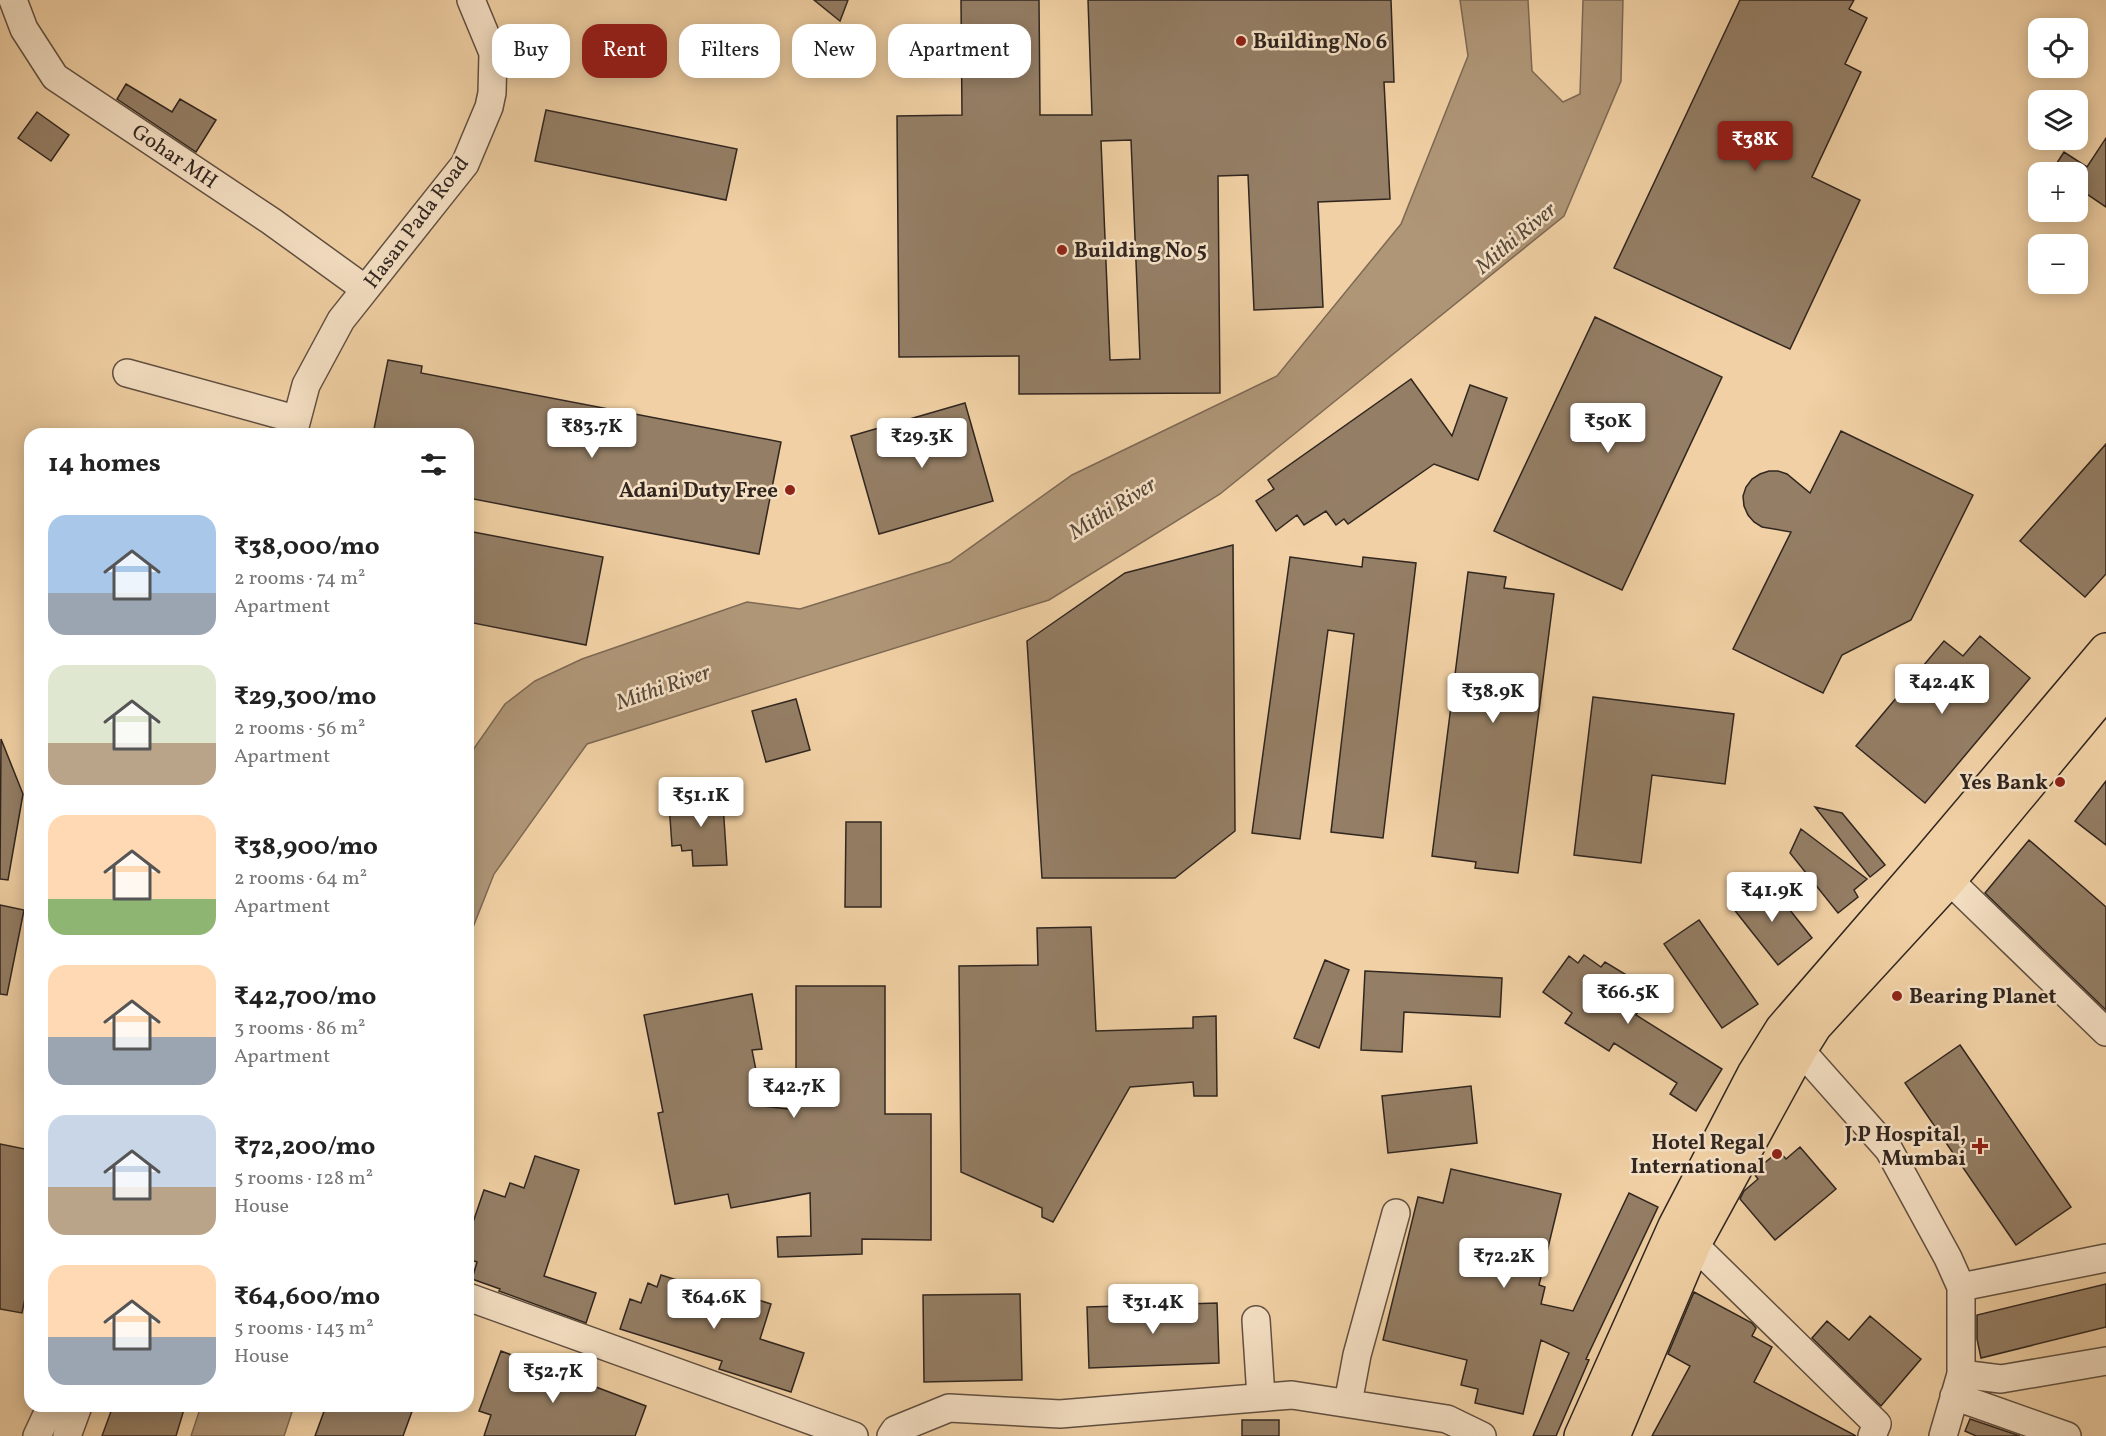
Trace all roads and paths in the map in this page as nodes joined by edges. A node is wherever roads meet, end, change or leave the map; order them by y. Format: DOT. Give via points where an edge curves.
graph roads {
  1 [pos="13,0"];
  2 [pos="471,0"];
  3 [pos="365,290"];
  4 [pos="127,373"];
  5 [pos="294,426"];
  6 [pos="2106,650"];
  7 [pos="2106,691"];
  8 [pos="1939,869"];
  9 [pos="2106,1032"];
  10 [pos="1791,1039"];
  11 [pos="1396,1213"];
  12 [pos="1685,1235"];
  13 [pos="2106,1258"];
  14 [pos="1961,1287"];
  15 [pos="1359,1288"];
  16 [pos="474,1299"];
  17 [pos="1368,1317"];
  18 [pos="1256,1320"];
  19 [pos="2106,1361"];
  20 [pos="1958,1385"];
  21 [pos="1260,1397"];
  22 [pos="1348,1403"];
  23 [pos="48,1412"];
  24 [pos="76,1412"];
  25 [pos="1613,1435"];
  26 [pos="37,1436"];
  27 [pos="67,1436"];
  28 [pos="854,1436"];
  29 [pos="891,1436"];
  30 [pos="1482,1436"];
  31 [pos="1581,1436"];
  32 [pos="1872,1436"];
  33 [pos="1943,1436"];
  34 [pos="2067,1436"];
  1 -- 3 [label="street, Gohar MH" via="24,29 55,77 271,220"];
  2 -- 3 [label="street, Hasan Pada Road" via="493,52 489,107 465,164"];
  3 -- 5 [label="street, Hasan Pada Road" via="341,320 306,385"];
  4 -- 5 [label="street"];
  6 -- 8 [label="main road"];
  7 -- 8 [label="main road"];
  8 -- 9 [label="street"];
  8 -- 10 [label="main road"];
  10 -- 12 [label="main road" via="1754,1074"];
  10 -- 14 [label="street" via="1889,1150"];
  11 -- 17 [label="street"];
  12 -- 25 [label="main road"];
  12 -- 31 [label="main road"];
  12 -- 32 [label="street" via="1877,1424"];
  13 -- 14 [label="street"];
  14 -- 20 [label="street"];
  15 -- 17 [label="street" via="1357,1306"];
  16 -- 28 [label="street"];
  17 -- 22 [label="street"];
  18 -- 21 [label="street"];
  19 -- 20 [label="street"];
  20 -- 33 [label="street"];
  20 -- 34 [label="street"];
  21 -- 22 [label="street" via="1292,1395"];
  21 -- 29 [label="street" via="1060,1414 949,1408 895,1430"];
  22 -- 30 [label="street" via="1447,1419"];
  23 -- 26 [label="street"];
  24 -- 27 [label="street"];
}
